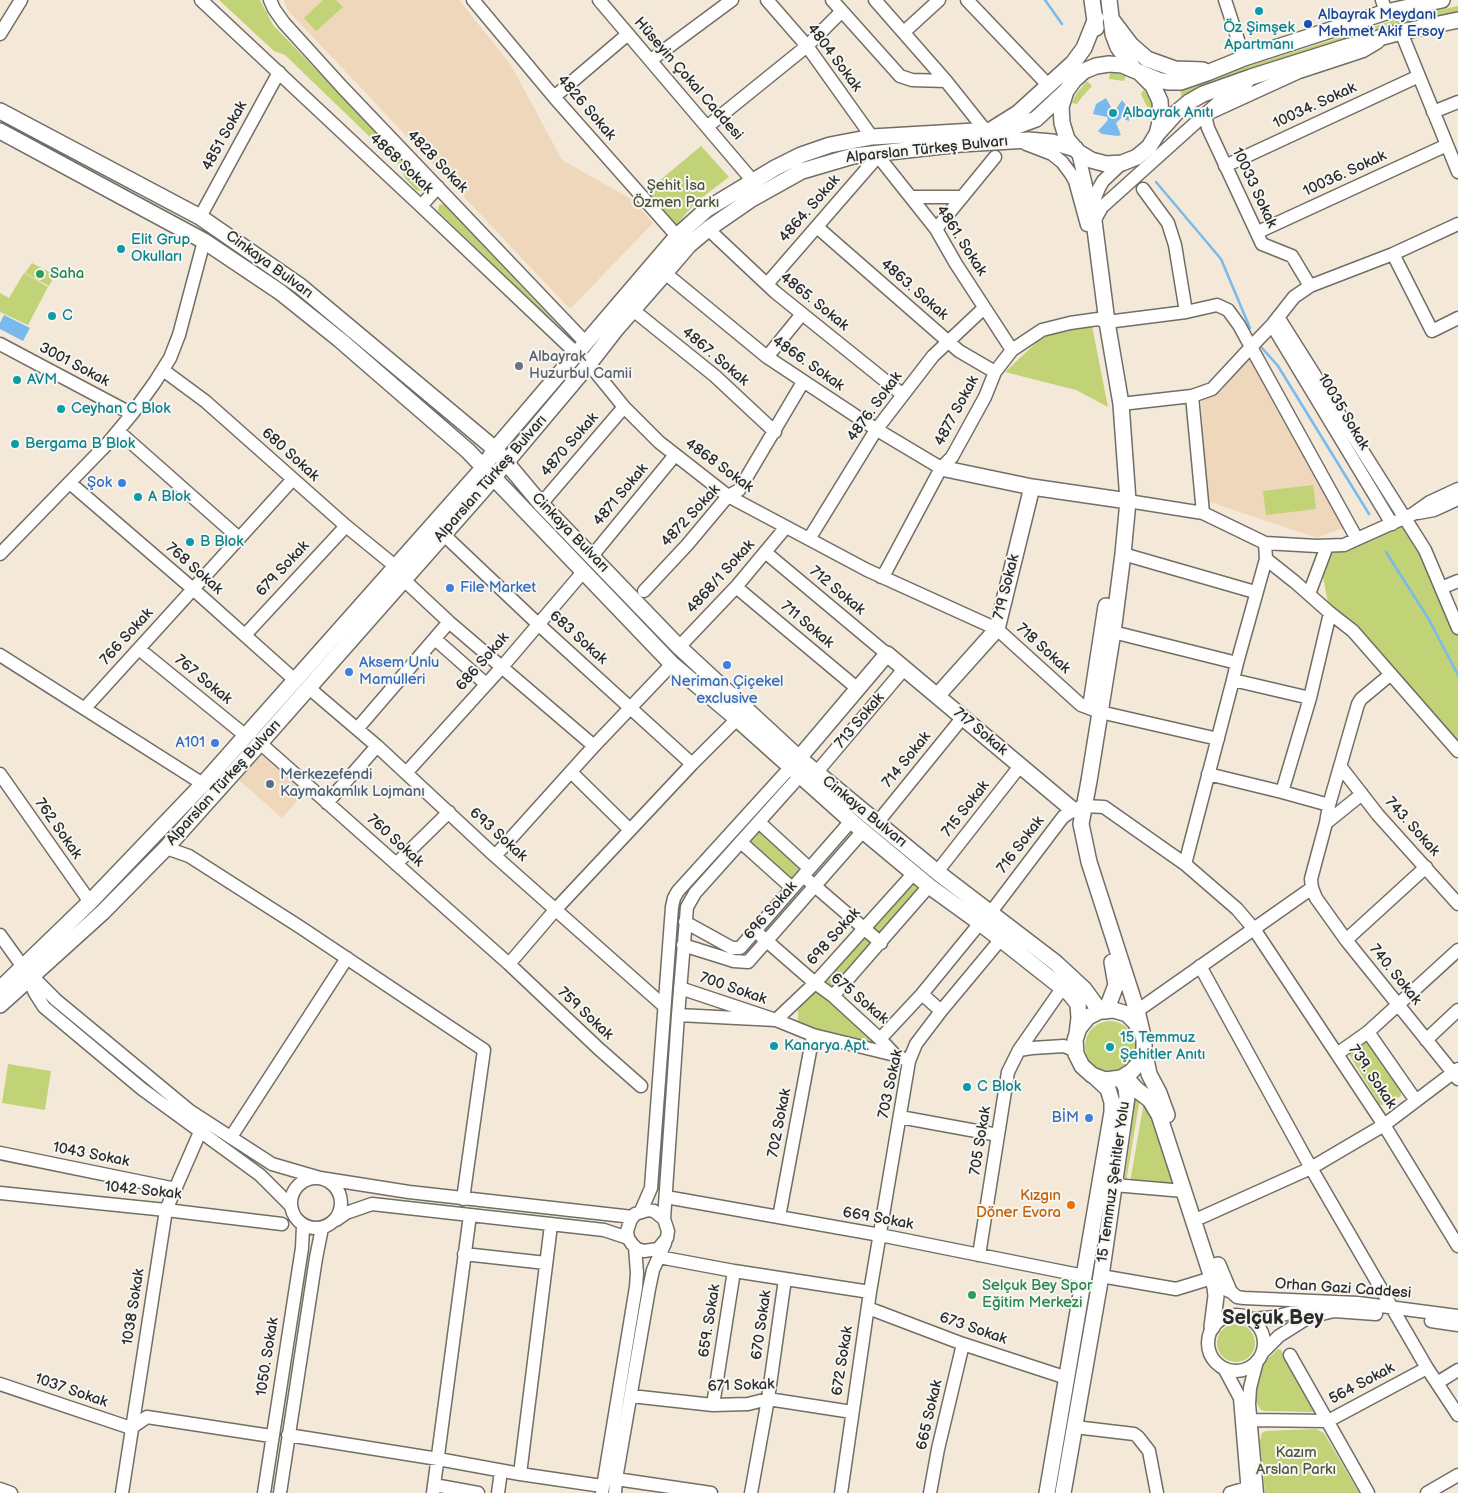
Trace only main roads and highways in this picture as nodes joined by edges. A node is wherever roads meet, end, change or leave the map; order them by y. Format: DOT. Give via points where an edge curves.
graph roads {
  1 [pos="1092,0"];
  2 [pos="1110,0"];
  3 [pos="1442,0"];
  4 [pos="1384,6"];
  5 [pos="1096,18"];
  6 [pos="1112,20"];
  7 [pos="1458,20"];
  8 [pos="1215,70"];
  9 [pos="1084,72"];
  10 [pos="1138,72"];
  11 [pos="1066,91"];
  12 [pos="0,111"];
  13 [pos="987,130"];
  14 [pos="0,131"];
  15 [pos="1157,134"];
  16 [pos="1077,150"];
  17 [pos="1090,223"];
  18 [pos="1103,320"];
  19 [pos="517,423"];
  20 [pos="467,425"];
  21 [pos="495,449"];
  22 [pos="506,462"];
  23 [pos="941,468"];
  24 [pos="488,471"];
  25 [pos="1032,486"];
  26 [pos="1123,500"];
  27 [pos="887,654"];
  28 [pos="303,684"];
  29 [pos="937,696"];
  30 [pos="1095,710"];
  31 [pos="803,768"];
  32 [pos="1078,808"];
  33 [pos="28,974"];
  34 [pos="0,989"];
  35 [pos="0,1005"];
  36 [pos="1103,1011"];
  37 [pos="1141,1032"];
  38 [pos="1077,1034"];
  39 [pos="1144,1049"];
  40 [pos="1092,1075"];
  41 [pos="1123,1077"];
  42 [pos="1228,1289"];
  43 [pos="1212,1327"];
  44 [pos="1047,1493"];
  45 [pos="1064,1493"];
  1 -- 5 [label="main road"];
  2 -- 6 [label="main road"];
  3 -- 4 [label="main road"];
  4 -- 8 [label="main road"];
  5 -- 9 [label="main road" via="1095,49"];
  5 -- 13 [label="main road, Alparslan Türkeş Bulvarı" via="1084,48 1073,63 1018,113"];
  6 -- 8 [label="main road" via="1131,45 1147,59 1175,69"];
  6 -- 10 [label="main road" via="1118,47"];
  7 -- 15 [label="main road" via="1313,57 1196,98 1176,113"];
  8 -- 10 [label="main road" via="1174,83"];
  9 -- 10 [label="main road" via="1109,64"];
  9 -- 11 [label="main road"];
  10 -- 15 [label="main road" via="1153,86 1160,101 1161,118"];
  11 -- 13 [label="main road, Alparslan Türkeş Bulvarı" via="1029,123 1009,129"];
  11 -- 16 [label="main road" via="1061,106 1062,123 1067,139"];
  12 -- 20 [label="main road, Cinkaya Bulvarı" via="200,216 295,281"];
  13 -- 19 [label="main road, Alparslan Türkeş Bulvarı" via="872,138 830,146 801,155 752,180 707,209 677,236"];
  14 -- 24 [label="main road, Cinkaya Bulvarı" via="204,241 287,298 405,395"];
  15 -- 16 [label="main road" via="1137,157 1122,163 1106,164 1091,160"];
  16 -- 22 [label="main road, Alparslan Türkeş Bulvarı" via="1040,140 1016,141 845,158 802,171 750,200 689,245"];
  17 -- 18 [label="main road"];
  18 -- 26 [label="main road"];
  18 -- 26 [label="main road" via="1121,404"];
  19 -- 20 [label="main road" via="488,434"];
  19 -- 21 [label="main road, Alparslan Türkeş Bulvarı"];
  20 -- 21 [label="main road, Cinkaya Bulvarı"];
  21 -- 22 [label="main road, Cinkaya Bulvarı"];
  21 -- 24 [label="main road, Alparslan Türkeş Bulvarı"];
  22 -- 24 [label="main road, Alparslan Türkeş Bulvarı"];
  22 -- 31 [label="main road, Cinkaya Bulvarı" via="541,504 679,647"];
  23 -- 25 [label="main road"];
  24 -- 28 [label="main road, Alparslan Türkeş Bulvarı" via="395,566"];
  24 -- 28 [label="main road, Alparslan Türkeş Bulvarı" via="444,534"];
  24 -- 31 [label="main road, Cinkaya Bulvarı" via="672,664 737,719"];
  25 -- 26 [label="main road"];
  25 -- 29 [label="main road, 719 Sokak" via="996,629"];
  26 -- 30 [label="main road"];
  26 -- 30 [label="main road" via="1123,554 1112,632"];
  27 -- 29 [label="main road, 717 Sokak"];
  27 -- 31 [label="main road, 713 Sokak" via="858,689"];
  28 -- 33 [label="main road, Alparslan Türkeş Bulvarı" via="246,736 90,902"];
  28 -- 33 [label="main road, Alparslan Türkeş Bulvarı" via="260,743 166,848 103,912"];
  29 -- 32 [label="main road, 717 Sokak" via="1020,766"];
  30 -- 32 [label="main road"];
  31 -- 36 [label="main road, Cinkaya Bulvarı" via="1056,962"];
  31 -- 38 [label="main road, Cinkaya Bulvarı" via="863,832 1075,998 1079,1018"];
  32 -- 36 [label="main road" via="1074,836 1079,860 1116,979 1115,989"];
  32 -- 37 [label="main road" via="1084,842"];
  33 -- 34 [label="main road, Alparslan Türkeş Bulvarı"];
  33 -- 35 [label="main road, Alparslan Türkeş Bulvarı"];
  36 -- 37 [label="main road" via="1127,1014"];
  36 -- 38 [label="main road" via="1088,1017"];
  37 -- 39 [label="main road"];
  38 -- 40 [label="main road" via="1076,1051 1082,1066"];
  39 -- 41 [label="main road" via="1140,1062"];
  39 -- 42 [label="main road" via="1149,1074 1159,1093"];
  40 -- 41 [label="main road" via="1106,1080"];
  40 -- 44 [label="main road, 15 Temmuz Şehitler Yolu" via="1108,1089 1112,1112"];
  41 -- 43 [label="main road" via="1155,1107 1212,1278 1216,1296"];
  41 -- 45 [label="main road, 15 Temmuz Şehitler Yolu" via="1127,1097"];
}
